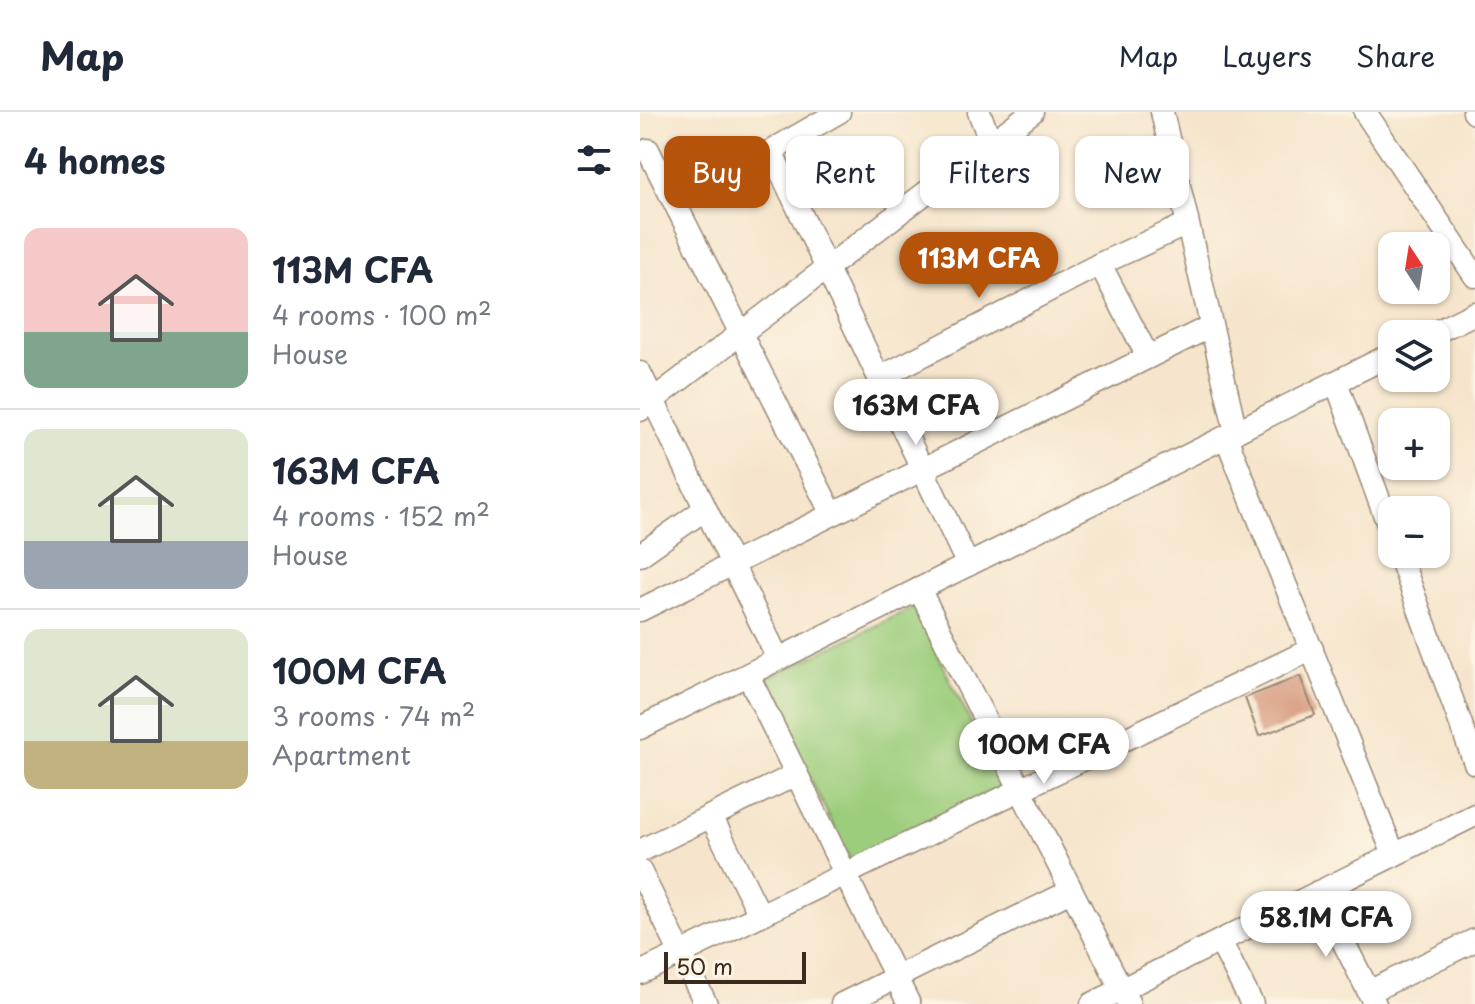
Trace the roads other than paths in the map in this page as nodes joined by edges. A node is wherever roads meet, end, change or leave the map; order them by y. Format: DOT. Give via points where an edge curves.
graph roads {
  1 [pos="839,112"];
  2 [pos="979,112"];
  3 [pos="1032,112"];
  4 [pos="1162,112"];
  5 [pos="1365,112"];
  6 [pos="988,136"];
  7 [pos="1000,136"];
  8 [pos="648,150"];
  9 [pos="920,197"];
  10 [pos="1187,224"];
  11 [pos="1100,264"];
  12 [pos="826,268"];
  13 [pos="1475,276"];
  14 [pos="1475,313"];
  15 [pos="1450,325"];
  16 [pos="1211,326"];
  17 [pos="740,334"];
  18 [pos="1148,357"];
  19 [pos="1378,361"];
  20 [pos="640,373"];
  21 [pos="879,378"];
  22 [pos="1336,382"];
  23 [pos="646,405"];
  24 [pos="1231,434"];
  25 [pos="923,469"];
  26 [pos="1378,497"];
  27 [pos="705,509"];
  28 [pos="832,514"];
  29 [pos="640,555"];
  30 [pos="732,564"];
  31 [pos="968,565"];
  32 [pos="1404,568"];
  33 [pos="919,589"];
  34 [pos="640,610"];
  35 [pos="1312,649"];
  36 [pos="778,659"];
  37 [pos="748,675"];
  38 [pos="640,728"];
  39 [pos="1475,763"];
  40 [pos="797,774"];
  41 [pos="1020,789"];
  42 [pos="1475,815"];
  43 [pos="711,816"];
  44 [pos="640,851"];
  45 [pos="1394,855"];
  46 [pos="640,871"];
  47 [pos="845,874"];
  48 [pos="1071,891"];
  49 [pos="1318,892"];
  50 [pos="760,915"];
  51 [pos="1475,940"];
  52 [pos="1220,941"];
  53 [pos="681,953"];
  54 [pos="640,973"];
  55 [pos="896,977"];
  56 [pos="1125,997"];
  57 [pos="1372,998"];
  58 [pos="706,1004"];
  59 [pos="842,1004"];
  60 [pos="909,1004"];
  61 [pos="1092,1004"];
  62 [pos="1252,1004"];
  1 -- 12 [label="street" via="771,151"];
  2 -- 6 [label="street"];
  3 -- 7 [label="street"];
  4 -- 10 [label="street"];
  5 -- 13 [label="street"];
  8 -- 17 [label="street"];
  9 -- 12 [label="street"];
  10 -- 11 [label="street"];
  10 -- 16 [label="street"];
  11 -- 18 [label="street"];
  11 -- 21 [label="street"];
  12 -- 17 [label="street"];
  12 -- 21 [label="street"];
  14 -- 15 [label="street"];
  16 -- 18 [label="street"];
  16 -- 24 [label="street"];
  17 -- 23 [label="street"];
  17 -- 28 [label="street"];
  18 -- 25 [label="street"];
  19 -- 22 [label="street"];
  20 -- 23 [label="street"];
  21 -- 25 [label="street"];
  22 -- 24 [label="street"];
  22 -- 26 [label="street"];
  23 -- 27 [label="street"];
  24 -- 31 [label="street"];
  24 -- 35 [label="street"];
  25 -- 28 [label="street"];
  25 -- 31 [label="street"];
  27 -- 29 [label="street"];
  27 -- 30 [label="street"];
  28 -- 30 [label="street"];
  30 -- 34 [label="street"];
  30 -- 36 [label="street"];
  31 -- 33 [label="street"];
  32 -- 39 [label="street"];
  33 -- 36 [label="street"];
  33 -- 41 [label="street"];
  35 -- 41 [label="street"];
  35 -- 45 [label="street"];
  36 -- 37 [label="street"];
  37 -- 38 [label="street"];
  37 -- 40 [label="street"];
  40 -- 43 [label="street"];
  40 -- 47 [label="street"];
  41 -- 47 [label="street"];
  41 -- 48 [label="street"];
  42 -- 45 [label="street"];
  43 -- 44 [label="street"];
  43 -- 50 [label="street"];
  45 -- 49 [label="street"];
  46 -- 53 [label="street"];
  47 -- 50 [label="street"];
  47 -- 55 [label="street"];
  48 -- 55 [label="street"];
  48 -- 56 [label="street"];
  49 -- 52 [label="street"];
  49 -- 57 [label="street"];
  50 -- 53 [label="street"];
  51 -- 57 [label="street"];
  52 -- 56 [label="street"];
  52 -- 62 [label="street"];
  53 -- 54 [label="street"];
  53 -- 58 [label="street"];
  55 -- 59 [label="street"];
  55 -- 60 [label="street"];
  56 -- 61 [label="street"];
}
